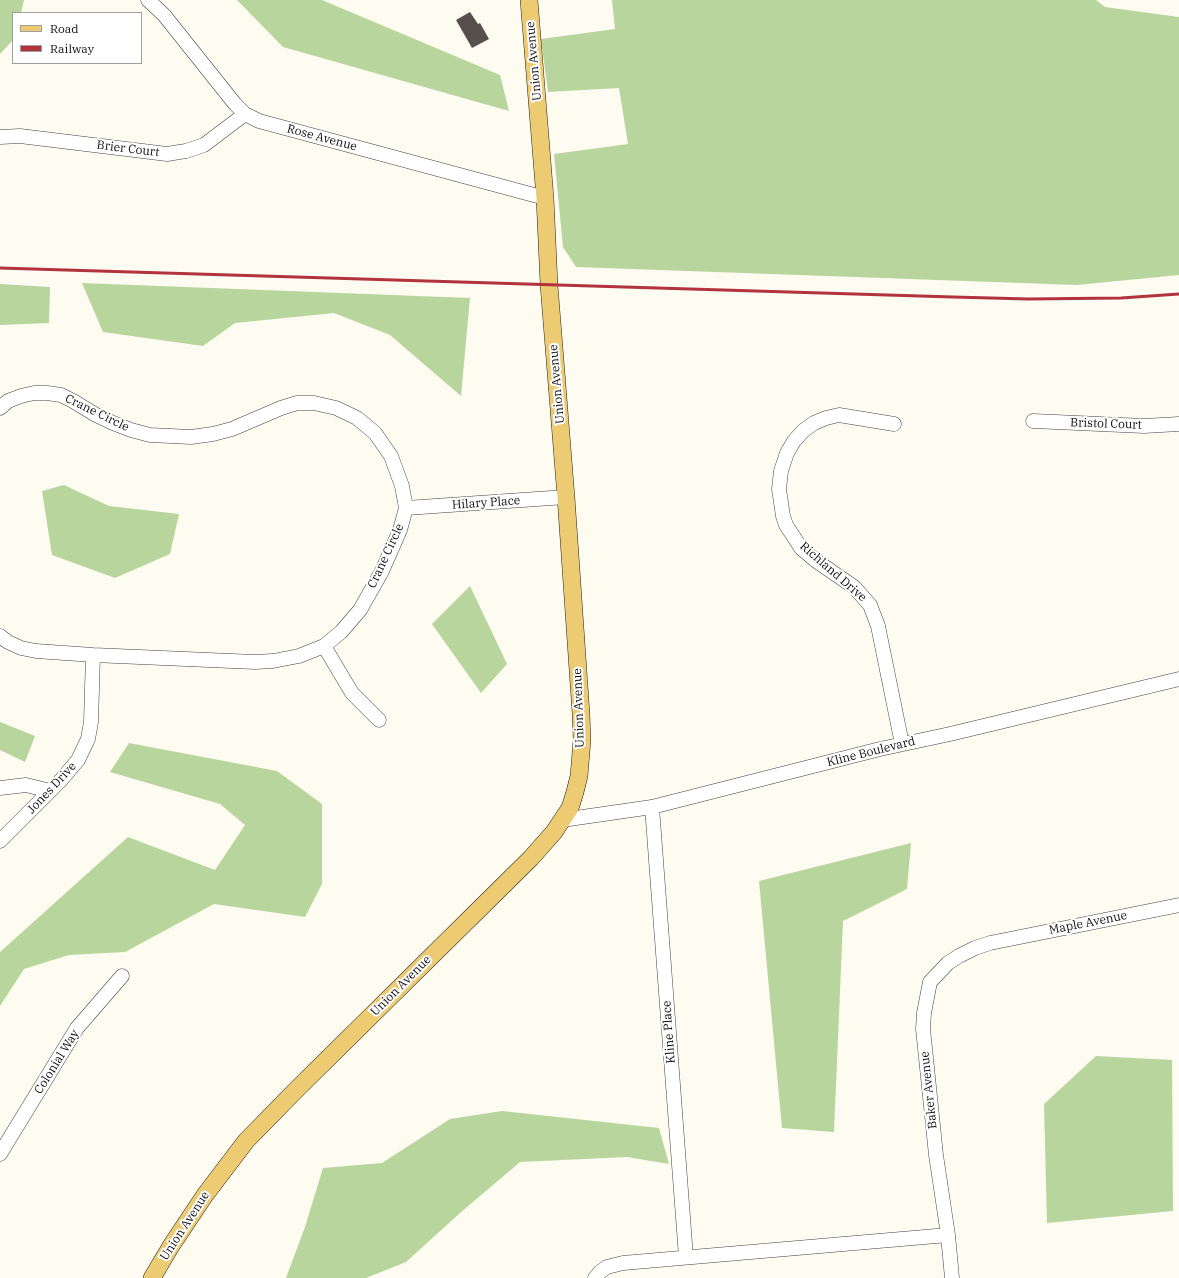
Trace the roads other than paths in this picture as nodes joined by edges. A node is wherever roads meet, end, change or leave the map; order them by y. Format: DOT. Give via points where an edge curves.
graph roads {
  1 [pos="148,0"];
  2 [pos="530,0"];
  3 [pos="245,114"];
  4 [pos="0,137"];
  5 [pos="545,198"];
  6 [pos="0,408"];
  7 [pos="1033,421"];
  8 [pos="894,424"];
  9 [pos="1179,424"];
  10 [pos="566,497"];
  11 [pos="406,508"];
  12 [pos="0,636"];
  13 [pos="324,646"];
  14 [pos="93,655"];
  15 [pos="1179,678"];
  16 [pos="379,720"];
  17 [pos="902,744"];
  18 [pos="0,788"];
  19 [pos="50,791"];
  20 [pos="652,807"];
  21 [pos="562,820"];
  22 [pos="0,841"];
  23 [pos="1179,905"];
  24 [pos="998,942"];
  25 [pos="122,976"];
  26 [pos="0,1154"];
  27 [pos="948,1235"];
  28 [pos="686,1257"];
  29 [pos="152,1278"];
  30 [pos="595,1278"];
  31 [pos="952,1278"];
  1 -- 3 [label="street, Rose Avenue" via="164,15"];
  2 -- 5 [label="main road, Union Avenue"];
  3 -- 4 [label="street, Brier Court" via="204,145 167,154 20,136"];
  3 -- 5 [label="street, Rose Avenue" via="259,121"];
  5 -- 10 [label="main road, Union Avenue" via="549,285"];
  6 -- 11 [label="street, Crane Circle" via="8,401 34,393 61,395 96,415 131,430 150,435 186,437 232,429 297,403 314,403 336,408 357,418 375,433 392,456"];
  7 -- 9 [label="street, Bristol Court" via="1144,426"];
  8 -- 17 [label="street, Richland Drive" via="844,416 826,418 814,423 803,431 787,453 779,489 785,520 802,548 854,587 870,605 878,626"];
  10 -- 11 [label="street, Hilary Place"];
  10 -- 21 [label="main road, Union Avenue" via="582,740 575,792 570,808"];
  11 -- 13 [label="street, Crane Circle" via="400,530 382,571 360,610 341,632"];
  12 -- 14 [label="street, Crane Circle" via="22,648 36,651"];
  13 -- 14 [label="street, Crane Circle" via="289,658 254,662"];
  13 -- 16 [label="street" via="352,693"];
  14 -- 19 [label="street, Jones Drive" via="88,739 78,760"];
  15 -- 17 [label="street, Kline Boulevard"];
  17 -- 20 [label="street, Kline Boulevard"];
  18 -- 19 [label="street" via="26,785"];
  19 -- 22 [label="street, Jones Drive"];
  20 -- 21 [label="street, Kline Boulevard"];
  20 -- 28 [label="street, Kline Place"];
  21 -- 29 [label="main road, Union Avenue" via="531,858 246,1141 205,1195"];
  23 -- 24 [label="street, Maple Avenue"];
  24 -- 27 [label="street, Baker Avenue" via="975,948 948,963 930,982 925,1007 923,1029 936,1155"];
  25 -- 26 [label="street, Colonial Way" via="77,1028"];
  27 -- 28 [label="street"];
  27 -- 31 [label="street, Baker Avenue"];
  28 -- 30 [label="street" via="616,1264 603,1270"];
}
